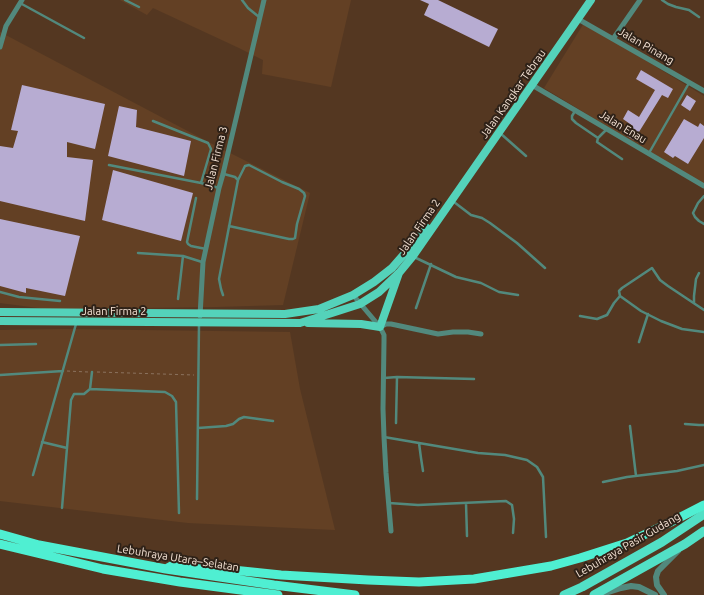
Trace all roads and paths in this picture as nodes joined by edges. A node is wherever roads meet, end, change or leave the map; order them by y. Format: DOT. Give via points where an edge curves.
graph roads {
  1 [pos="125,0"];
  2 [pos="242,0"];
  3 [pos="264,0"];
  4 [pos="591,0"];
  5 [pos="640,0"];
  6 [pos="662,0"];
  7 [pos="21,1"];
  8 [pos="139,7"];
  9 [pos="259,17"];
  10 [pos="699,17"];
  11 [pos="578,19"];
  12 [pos="84,38"];
  13 [pos="613,39"];
  14 [pos="0,46"];
  15 [pos="689,83"];
  16 [pos="532,85"];
  17 [pos="704,91"];
  18 [pos="575,110"];
  19 [pos="153,121"];
  20 [pos="608,129"];
  21 [pos="499,133"];
  22 [pos="598,138"];
  23 [pos="648,153"];
  24 [pos="526,156"];
  25 [pos="622,159"];
  26 [pos="109,165"];
  27 [pos="223,174"];
  28 [pos="238,180"];
  29 [pos="201,183"];
  30 [pos="704,186"];
  31 [pos="219,188"];
  32 [pos="704,196"];
  33 [pos="196,198"];
  34 [pos="452,200"];
  35 [pos="704,224"];
  36 [pos="229,226"];
  37 [pos="206,249"];
  38 [pos="138,253"];
  39 [pos="409,254"];
  40 [pos="183,256"];
  41 [pos="203,262"];
  42 [pos="431,264"];
  43 [pos="545,268"];
  44 [pos="399,273"];
  45 [pos="699,273"];
  46 [pos="0,292"];
  47 [pos="518,294"];
  48 [pos="223,295"];
  49 [pos="353,295"];
  50 [pos="620,296"];
  51 [pos="178,299"];
  52 [pos="60,300"];
  53 [pos="360,304"];
  54 [pos="694,304"];
  55 [pos="416,308"];
  56 [pos="704,310"];
  57 [pos="0,312"];
  58 [pos="200,313"];
  59 [pos="648,314"];
  60 [pos="580,316"];
  61 [pos="0,321"];
  62 [pos="77,322"];
  63 [pos="199,323"];
  64 [pos="300,323"];
  65 [pos="380,326"];
  66 [pos="704,332"];
  67 [pos="481,334"];
  68 [pos="639,342"];
  69 [pos="36,344"];
  70 [pos="0,345"];
  71 [pos="63,371"];
  72 [pos="92,372"];
  73 [pos="0,375"];
  74 [pos="198,375"];
  75 [pos="397,377"];
  76 [pos="384,378"];
  77 [pos="474,379"];
  78 [pos="90,389"];
  79 [pos="273,421"];
  80 [pos="396,423"];
  81 [pos="685,424"];
  82 [pos="704,425"];
  83 [pos="630,426"];
  84 [pos="198,428"];
  85 [pos="384,437"];
  86 [pos="42,442"];
  87 [pos="419,443"];
  88 [pos="67,448"];
  89 [pos="704,465"];
  90 [pos="423,471"];
  91 [pos="33,475"];
  92 [pos="636,476"];
  93 [pos="603,482"];
  94 [pos="197,499"];
  95 [pos="388,503"];
  96 [pos="466,503"];
  97 [pos="704,505"];
  98 [pos="62,508"];
  99 [pos="179,513"];
  100 [pos="704,514"];
  101 [pos="391,531"];
  102 [pos="704,531"];
  103 [pos="514,533"];
  104 [pos="0,534"];
  105 [pos="467,536"];
  106 [pos="546,537"];
  107 [pos="0,544"];
  108 [pos="685,544"];
  109 [pos="166,569"];
  110 [pos="278,595"];
  111 [pos="355,595"];
  112 [pos="564,595"];
  113 [pos="594,595"];
  114 [pos="599,595"];
  115 [pos="655,595"];
  116 [pos="664,595"];
  1 -- 8 [label="lane"];
  2 -- 9 [label="lane"];
  3 -- 9 [label="street, Jalan Firma 3"];
  4 -- 11 [label="main road, Jalan Kangkar Tebrau"];
  5 -- 13 [label="street"];
  6 -- 10 [label="lane" via="689,10"];
  7 -- 12 [label="lane"];
  7 -- 14 [label="street" via="6,26"];
  9 -- 27 [label="street, Jalan Firma 3"];
  11 -- 13 [label="street, Jalan Pinang"];
  11 -- 16 [label="main road, Jalan Kangkar Tebrau"];
  13 -- 15 [label="street, Jalan Pinang"];
  15 -- 17 [label="street, Jalan Pinang"];
  15 -- 23 [label="lane"];
  16 -- 18 [label="street, Jalan Enau"];
  16 -- 21 [label="main road, Jalan Kangkar Tebrau"];
  18 -- 20 [label="street, Jalan Enau"];
  18 -- 22 [label="lane" via="572,119"];
  19 -- 29 [label="lane" via="208,143 211,149"];
  20 -- 22 [label="lane"];
  20 -- 23 [label="street, Jalan Enau"];
  21 -- 24 [label="lane"];
  21 -- 34 [label="main road, Jalan Kangkar Tebrau"];
  22 -- 25 [label="lane" via="597,142"];
  23 -- 30 [label="street, Jalan Enau"];
  26 -- 29 [label="lane"];
  27 -- 28 [label="lane"];
  27 -- 31 [label="street, Jalan Firma 3"];
  28 -- 36 [label="lane"];
  28 -- 36 [label="lane" via="245,166 249,165 299,189 305,196 293,239"];
  29 -- 31 [label="lane"];
  31 -- 37 [label="street, Jalan Firma 3"];
  32 -- 35 [label="lane" via="693,213"];
  33 -- 37 [label="lane" via="187,242 191,246"];
  34 -- 39 [label="main road, Jalan Firma 2"];
  34 -- 43 [label="lane" via="472,215 490,223"];
  36 -- 48 [label="lane" via="219,278"];
  37 -- 41 [label="street, Jalan Firma 3"];
  38 -- 40 [label="lane"];
  39 -- 42 [label="lane"];
  39 -- 44 [label="main road, Jalan Firma 2"];
  39 -- 49 [label="main road, Jalan Firma 2"];
  40 -- 41 [label="lane"];
  40 -- 51 [label="lane"];
  41 -- 58 [label="street, Jalan Firma 3"];
  42 -- 47 [label="lane" via="456,277 481,283 499,292"];
  42 -- 55 [label="lane"];
  44 -- 53 [label="main road, Jalan Firma 2" via="379,292"];
  44 -- 65 [label="main road"];
  45 -- 54 [label="lane" via="696,279"];
  46 -- 52 [label="lane" via="19,297"];
  49 -- 53 [label="street"];
  49 -- 58 [label="main road, Jalan Firma 2" via="318,308 285,314"];
  50 -- 54 [label="lane" via="619,291 622,288 652,268 660,280"];
  50 -- 59 [label="lane"];
  50 -- 60 [label="lane" via="607,315 597,319"];
  53 -- 64 [label="main road, Jalan Firma 2"];
  53 -- 65 [label="street"];
  54 -- 56 [label="lane"];
  57 -- 58 [label="main road, Jalan Firma 2"];
  58 -- 63 [label="street, Jalan Firma 3"];
  59 -- 66 [label="lane" via="682,329"];
  59 -- 68 [label="lane"];
  61 -- 62 [label="main road, Jalan Firma 2"];
  62 -- 63 [label="main road, Jalan Firma 2"];
  62 -- 71 [label="lane"];
  63 -- 64 [label="main road, Jalan Firma 2"];
  63 -- 74 [label="lane"];
  64 -- 65 [label="main road"];
  65 -- 67 [label="street" via="391,324 438,334"];
  65 -- 76 [label="street" via="384,335"];
  69 -- 70 [label="lane"];
  71 -- 72 [label="path"];
  71 -- 73 [label="lane"];
  71 -- 86 [label="lane"];
  72 -- 74 [label="path"];
  72 -- 78 [label="lane"];
  74 -- 84 [label="lane"];
  75 -- 76 [label="lane"];
  75 -- 77 [label="lane"];
  75 -- 80 [label="lane"];
  76 -- 85 [label="street"];
  78 -- 88 [label="lane" via="84,394 74,394 71,400"];
  78 -- 99 [label="lane" via="165,392 172,396 176,402"];
  79 -- 84 [label="lane" via="244,417 229,426"];
  81 -- 82 [label="lane"];
  83 -- 92 [label="lane"];
  84 -- 94 [label="lane"];
  85 -- 87 [label="lane"];
  85 -- 95 [label="street"];
  86 -- 88 [label="lane"];
  86 -- 91 [label="lane"];
  87 -- 90 [label="lane"];
  87 -- 106 [label="lane" via="505,455 527,460 537,467 543,477"];
  88 -- 98 [label="lane"];
  89 -- 92 [label="lane"];
  92 -- 93 [label="lane"];
  95 -- 96 [label="lane"];
  95 -- 101 [label="street"];
  96 -- 103 [label="lane" via="506,501 512,505"];
  96 -- 105 [label="lane"];
  97 -- 109 [label="highway" via="627,543 551,566 474,579 419,582 368,580 281,575 175,564"];
  100 -- 112 [label="highway, Lebuhraya Pasir Gudang" via="662,542"];
  102 -- 108 [label="highway"];
  104 -- 109 [label="highway, Lebuhraya Utara–Selatan" via="39,545"];
  107 -- 110 [label="highway, Lebuhraya Utara–Selatan" via="104,569"];
  108 -- 113 [label="highway"];
  108 -- 116 [label="street" via="658,571 657,585"];
  109 -- 111 [label="highway, Lebuhraya Utara–Selatan"];
  114 -- 115 [label="street" via="631,586"];
}
